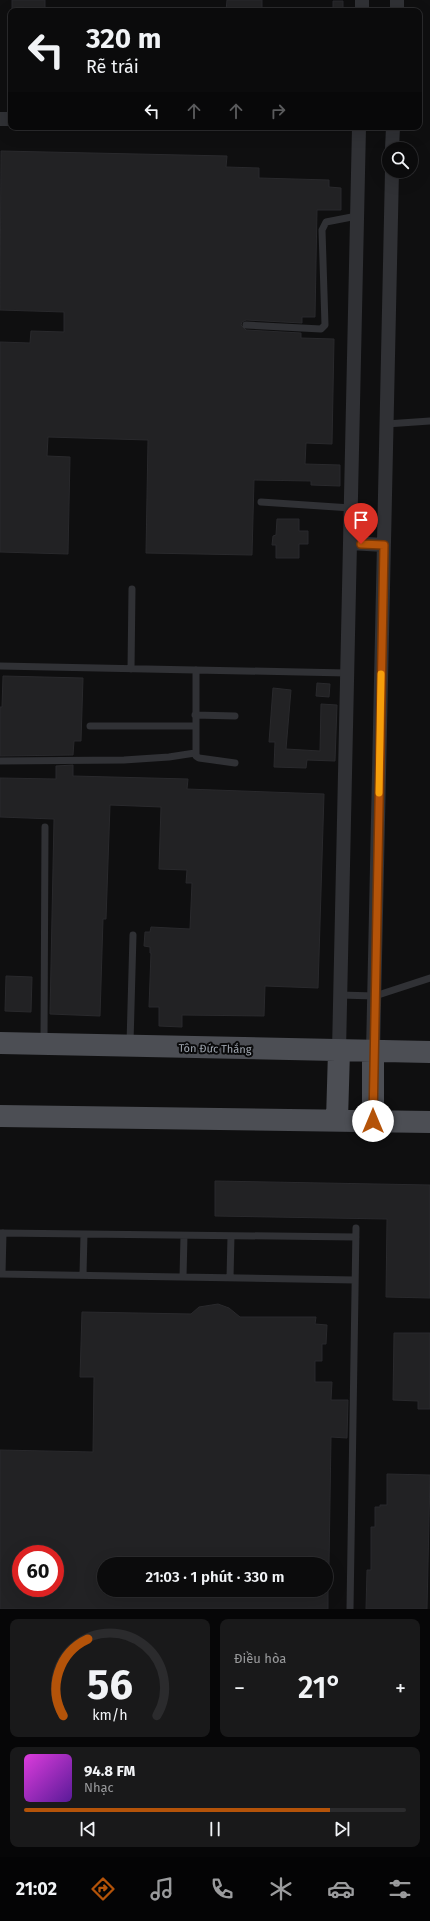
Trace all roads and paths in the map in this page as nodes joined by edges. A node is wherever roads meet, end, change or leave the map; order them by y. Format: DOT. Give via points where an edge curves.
graph roads {
  1 [pos="359,130"];
  2 [pos="393,130"];
  3 [pos="392,142"];
  4 [pos="392,178"];
  5 [pos="357,216"];
  6 [pos="246,325"];
  7 [pos="430,421"];
  8 [pos="386,424"];
  9 [pos="260,502"];
  10 [pos="351,508"];
  11 [pos="350,543"];
  12 [pos="384,545"];
  13 [pos="132,589"];
  14 [pos="0,666"];
  15 [pos="131,669"];
  16 [pos="196,670"];
  17 [pos="347,673"];
  18 [pos="195,715"];
  19 [pos="235,716"];
  20 [pos="90,726"];
  21 [pos="195,726"];
  22 [pos="195,753"];
  23 [pos="0,761"];
  24 [pos="235,763"];
  25 [pos="45,827"];
  26 [pos="133,935"];
  27 [pos="430,978"];
  28 [pos="340,995"];
  29 [pos="375,996"];
  30 [pos="0,1043"];
  31 [pos="44,1044"];
  32 [pos="130,1047"];
  33 [pos="338,1051"];
  34 [pos="373,1052"];
  35 [pos="430,1052"];
  36 [pos="0,1116"];
  37 [pos="337,1120"];
  38 [pos="373,1121"];
  39 [pos="430,1122"];
  40 [pos="356,1228"];
  41 [pos="2,1233"];
  42 [pos="84,1234"];
  43 [pos="184,1236"];
  44 [pos="231,1236"];
  45 [pos="356,1238"];
  46 [pos="1,1274"];
  47 [pos="83,1275"];
  48 [pos="183,1277"];
  49 [pos="230,1278"];
  50 [pos="355,1280"];
  51 [pos="350,1609"];
  1 -- 5 [label="street"];
  2 -- 3 [label="street"];
  4 -- 8 [label="street"];
  5 -- 6 [label="lane" via="326,222 322,230 325,325 321,329"];
  5 -- 10 [label="street"];
  7 -- 8 [label="lane"];
  8 -- 12 [label="street"];
  9 -- 10 [label="lane"];
  10 -- 11 [label="street"];
  11 -- 12 [label="street"];
  11 -- 17 [label="street"];
  12 -- 29 [label="street"];
  13 -- 15 [label="lane"];
  14 -- 15 [label="lane"];
  15 -- 16 [label="lane"];
  16 -- 17 [label="lane"];
  16 -- 18 [label="lane"];
  17 -- 28 [label="street"];
  18 -- 19 [label="lane"];
  18 -- 21 [label="lane"];
  20 -- 21 [label="lane"];
  21 -- 22 [label="lane"];
  22 -- 23 [label="lane" via="169,758 124,760"];
  22 -- 24 [label="lane" via="199,758"];
  25 -- 31 [label="lane"];
  26 -- 32 [label="lane"];
  27 -- 29 [label="lane"];
  28 -- 29 [label="lane"];
  28 -- 33 [label="street"];
  29 -- 34 [label="street"];
  30 -- 31 [label="main road, Tôn Đức Thắng"];
  31 -- 32 [label="main road, Tôn Đức Thắng"];
  32 -- 33 [label="main road, Tôn Đức Thắng"];
  33 -- 34 [label="main road, Tôn Đức Thắng"];
  33 -- 37 [label="main road"];
  34 -- 35 [label="main road, Tôn Đức Thắng"];
  34 -- 38 [label="main road"];
  36 -- 37 [label="main road"];
  37 -- 38 [label="main road"];
  38 -- 39 [label="main road"];
  40 -- 45 [label="lane"];
  41 -- 42 [label="lane"];
  41 -- 46 [label="lane"];
  42 -- 43 [label="lane"];
  42 -- 47 [label="lane"];
  43 -- 44 [label="lane"];
  43 -- 48 [label="lane"];
  44 -- 45 [label="lane"];
  44 -- 49 [label="lane"];
  45 -- 50 [label="lane"];
  46 -- 47 [label="lane"];
  47 -- 48 [label="lane"];
  48 -- 49 [label="lane"];
  49 -- 50 [label="lane"];
  50 -- 51 [label="lane"];
}
